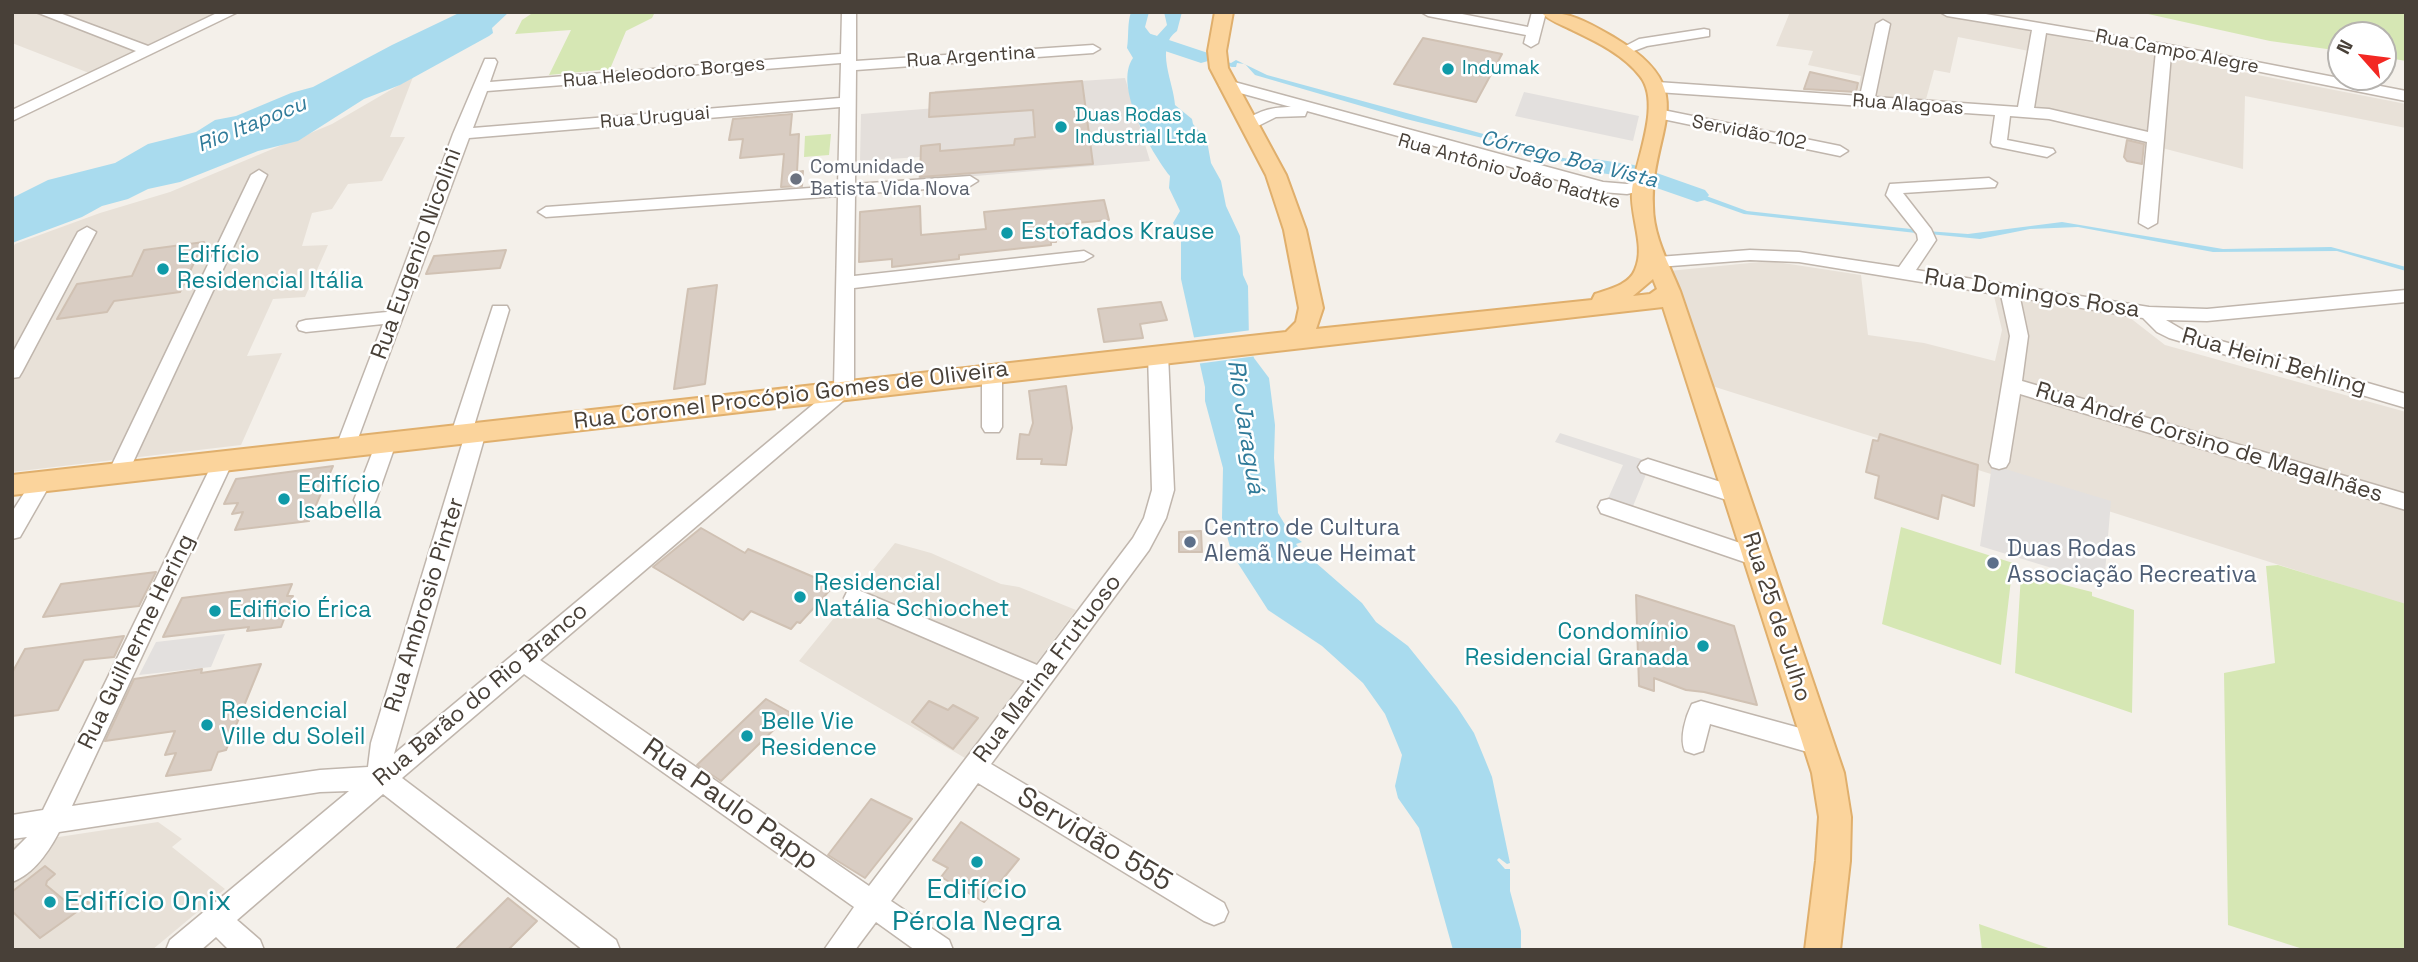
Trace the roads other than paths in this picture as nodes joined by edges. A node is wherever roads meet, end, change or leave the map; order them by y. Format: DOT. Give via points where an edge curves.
graph roads {
  1 [pos="43,12"];
  2 [pos="849,12"];
  3 [pos="1224,12"];
  4 [pos="1428,12"];
  5 [pos="1539,12"];
  6 [pos="1550,12"];
  7 [pos="1947,12"];
  8 [pos="227,13"];
  9 [pos="1883,24"];
  10 [pos="2040,27"];
  11 [pos="1704,33"];
  12 [pos="2165,48"];
  13 [pos="1093,49"];
  14 [pos="149,51"];
  15 [pos="1623,51"];
  16 [pos="490,62"];
  17 [pos="849,62"];
  18 [pos="1227,85"];
  19 [pos="480,87"];
  20 [pos="1657,87"];
  21 [pos="2406,96"];
  22 [pos="849,102"];
  23 [pos="1866,102"];
  24 [pos="2003,111"];
  25 [pos="2025,113"];
  26 [pos="1658,114"];
  27 [pos="12,116"];
  28 [pos="1250,125"];
  29 [pos="461,134"];
  30 [pos="2157,139"];
  31 [pos="1840,151"];
  32 [pos="2047,152"];
  33 [pos="259,175"];
  34 [pos="970,181"];
  35 [pos="1645,181"];
  36 [pos="1989,183"];
  37 [pos="848,188"];
  38 [pos="546,212"];
  39 [pos="1643,220"];
  40 [pos="2148,223"];
  41 [pos="87,232"];
  42 [pos="1655,252"];
  43 [pos="1084,256"];
  44 [pos="1904,274"];
  45 [pos="847,283"];
  46 [pos="1669,291"];
  47 [pos="2009,292"];
  48 [pos="2404,298"];
  49 [pos="1608,306"];
  50 [pos="1311,308"];
  51 [pos="1571,309"];
  52 [pos="500,310"];
  53 [pos="2149,313"];
  54 [pos="396,317"];
  55 [pos="306,326"];
  56 [pos="1370,330"];
  57 [pos="1285,339"];
  58 [pos="1689,352"];
  59 [pos="1169,353"];
  60 [pos="12,372"];
  61 [pos="992,372"];
  62 [pos="2012,385"];
  63 [pos="845,389"];
  64 [pos="780,398"];
  65 [pos="2406,401"];
  66 [pos="992,427"];
  67 [pos="468,433"];
  68 [pos="782,442"];
  69 [pos="386,443"];
  70 [pos="346,447"];
  71 [pos="223,461"];
  72 [pos="1999,462"];
  73 [pos="1648,467"];
  74 [pos="118,473"];
  75 [pos="42,481"];
  76 [pos="12,485"];
  77 [pos="1736,495"];
  78 [pos="365,500"];
  79 [pos="2406,502"];
  80 [pos="1609,507"];
  81 [pos="12,531"];
  82 [pos="1756,557"];
  83 [pos="855,598"];
  84 [pos="522,660"];
  85 [pos="1041,677"];
  86 [pos="1694,743"];
  87 [pos="1818,744"];
  88 [pos="975,767"];
  89 [pos="382,778"];
  90 [pos="51,822"];
  91 [pos="12,827"];
  92 [pos="12,870"];
  93 [pos="872,905"];
  94 [pos="1214,912"];
  95 [pos="216,919"];
  96 [pos="180,950"];
  97 [pos="250,950"];
  98 [pos="606,950"];
  99 [pos="838,950"];
  100 [pos="939,950"];
  101 [pos="1822,950"];
  1 -- 14 [label="street"];
  2 -- 17 [label="street"];
  3 -- 18 [label="main road" via="1217,51"];
  4 -- 5 [label="street" via="1532,38"];
  6 -- 15 [label="main road"];
  7 -- 10 [label="street, Rua Campo Alegre"];
  8 -- 14 [label="street"];
  9 -- 23 [label="street"];
  10 -- 12 [label="street, Rua Campo Alegre"];
  10 -- 25 [label="street"];
  11 -- 15 [label="street" via="1644,42"];
  12 -- 21 [label="street, Rua Campo Alegre"];
  12 -- 30 [label="street"];
  13 -- 17 [label="street, Rua Argentina"];
  14 -- 27 [label="street"];
  15 -- 20 [label="main road"];
  16 -- 19 [label="street, Rua Eugenio Nicolini"];
  17 -- 19 [label="street, Rua Heleodoro Borges"];
  17 -- 22 [label="street"];
  18 -- 28 [label="main road"];
  18 -- 35 [label="street, Rua Antônio João Radtke" via="1602,187 1627,190"];
  19 -- 29 [label="street, Rua Eugenio Nicolini"];
  20 -- 23 [label="street, Rua Alagoas"];
  20 -- 26 [label="main road"];
  22 -- 29 [label="street, Rua Uruguai"];
  22 -- 37 [label="street"];
  23 -- 24 [label="street, Rua Alagoas"];
  24 -- 25 [label="street, Rua Alagoas"];
  24 -- 32 [label="street" via="1999,143"];
  25 -- 30 [label="street, Rua Alagoas" via="2070,118"];
  26 -- 31 [label="street, Servidão 102"];
  26 -- 35 [label="main road"];
  28 -- 39 [label="street, Rua Antônio João Radtke" via="1265,115 1297,112 1614,198"];
  28 -- 50 [label="main road" via="1276,175 1295,230"];
  29 -- 54 [label="street, Rua Eugenio Nicolini"];
  30 -- 40 [label="street"];
  33 -- 74 [label="street"];
  34 -- 37 [label="street"];
  35 -- 39 [label="main road"];
  36 -- 44 [label="street" via="1896,188 1894,195 1927,240"];
  37 -- 38 [label="street"];
  37 -- 45 [label="street"];
  39 -- 42 [label="main road, Rua 25 de Julho"];
  41 -- 60 [label="street"];
  42 -- 44 [label="street, Rua Domingos Rosa" via="1775,255"];
  42 -- 46 [label="main road, Rua 25 de Julho"];
  42 -- 51 [label="main road, Rua Coronel Procópio Gomes de Oliveira" via="1638,283"];
  43 -- 45 [label="street"];
  44 -- 47 [label="street, Rua Domingos Rosa"];
  45 -- 63 [label="street"];
  46 -- 49 [label="main road, Rua Coronel Procópio Gomes de Oliveira" via="1654,301"];
  46 -- 58 [label="main road, Rua 25 de Julho"];
  47 -- 53 [label="street, Rua Domingos Rosa"];
  47 -- 62 [label="street" via="2020,336"];
  48 -- 53 [label="street, Rua Domingos Rosa" via="2207,315"];
  49 -- 51 [label="main road, Rua Coronel Procópio Gomes de Oliveira"];
  49 -- 58 [label="main road" via="1656,320"];
  50 -- 56 [label="main road" via="1331,321"];
  50 -- 57 [label="main road" via="1307,324"];
  51 -- 56 [label="main road, Rua Coronel Procópio Gomes de Oliveira"];
  52 -- 67 [label="street, Rua Ambrosio Pinter"];
  53 -- 65 [label="street, Rua Heini Behling" via="2176,334"];
  54 -- 55 [label="street"];
  54 -- 70 [label="street, Rua Eugenio Nicolini"];
  56 -- 57 [label="main road, Rua Coronel Procópio Gomes de Oliveira"];
  57 -- 59 [label="main road, Rua Coronel Procópio Gomes de Oliveira"];
  58 -- 77 [label="main road, Rua 25 de Julho"];
  59 -- 61 [label="main road, Rua Coronel Procópio Gomes de Oliveira"];
  59 -- 85 [label="street, Rua Marina Frutuoso" via="1163,490 1156,518"];
  61 -- 63 [label="main road, Rua Coronel Procópio Gomes de Oliveira"];
  61 -- 66 [label="street"];
  62 -- 72 [label="street"];
  62 -- 79 [label="street, Rua André Corsino de Magalhães"];
  63 -- 64 [label="main road, Rua Coronel Procópio Gomes de Oliveira"];
  63 -- 68 [label="street, Rua Barão do Rio Branco"];
  64 -- 67 [label="main road, Rua Coronel Procópio Gomes de Oliveira"];
  64 -- 68 [label="street" via="794,416"];
  67 -- 69 [label="main road, Rua Coronel Procópio Gomes de Oliveira"];
  67 -- 89 [label="street, Rua Ambrosio Pinter" via="383,743"];
  68 -- 84 [label="street, Rua Barão do Rio Branco"];
  69 -- 70 [label="main road, Rua Coronel Procópio Gomes de Oliveira"];
  69 -- 78 [label="street"];
  70 -- 71 [label="main road, Rua Coronel Procópio Gomes de Oliveira"];
  71 -- 74 [label="main road, Rua Coronel Procópio Gomes de Oliveira"];
  71 -- 90 [label="street, Rua Guilherme Hering"];
  73 -- 77 [label="street"];
  74 -- 75 [label="main road, Rua Coronel Procópio Gomes de Oliveira"];
  75 -- 76 [label="main road, Rua Coronel Procópio Gomes de Oliveira"];
  75 -- 81 [label="street"];
  77 -- 82 [label="main road, Rua 25 de Julho"];
  80 -- 82 [label="street"];
  82 -- 87 [label="main road, Rua 25 de Julho"];
  83 -- 85 [label="street"];
  84 -- 89 [label="street, Rua Barão do Rio Branco"];
  84 -- 93 [label="street, Rua Paulo Papp"];
  85 -- 88 [label="street, Rua Marina Frutuoso"];
  86 -- 87 [label="street" via="1701,711"];
  87 -- 101 [label="main road, Rua 25 de Julho" via="1835,817"];
  88 -- 93 [label="street, Rua Marina Frutuoso"];
  88 -- 94 [label="street, Servidão 555"];
  89 -- 90 [label="street" via="320,781"];
  89 -- 95 [label="street, Rua Barão do Rio Branco"];
  89 -- 98 [label="street"];
  90 -- 91 [label="street"];
  90 -- 92 [label="street, Rua Guilherme Hering" via="39,844"];
  93 -- 99 [label="street, Rua Marina Frutuoso"];
  93 -- 100 [label="street, Rua Paulo Papp"];
  95 -- 96 [label="street, Rua Barão do Rio Branco"];
  95 -- 97 [label="street"];
}
